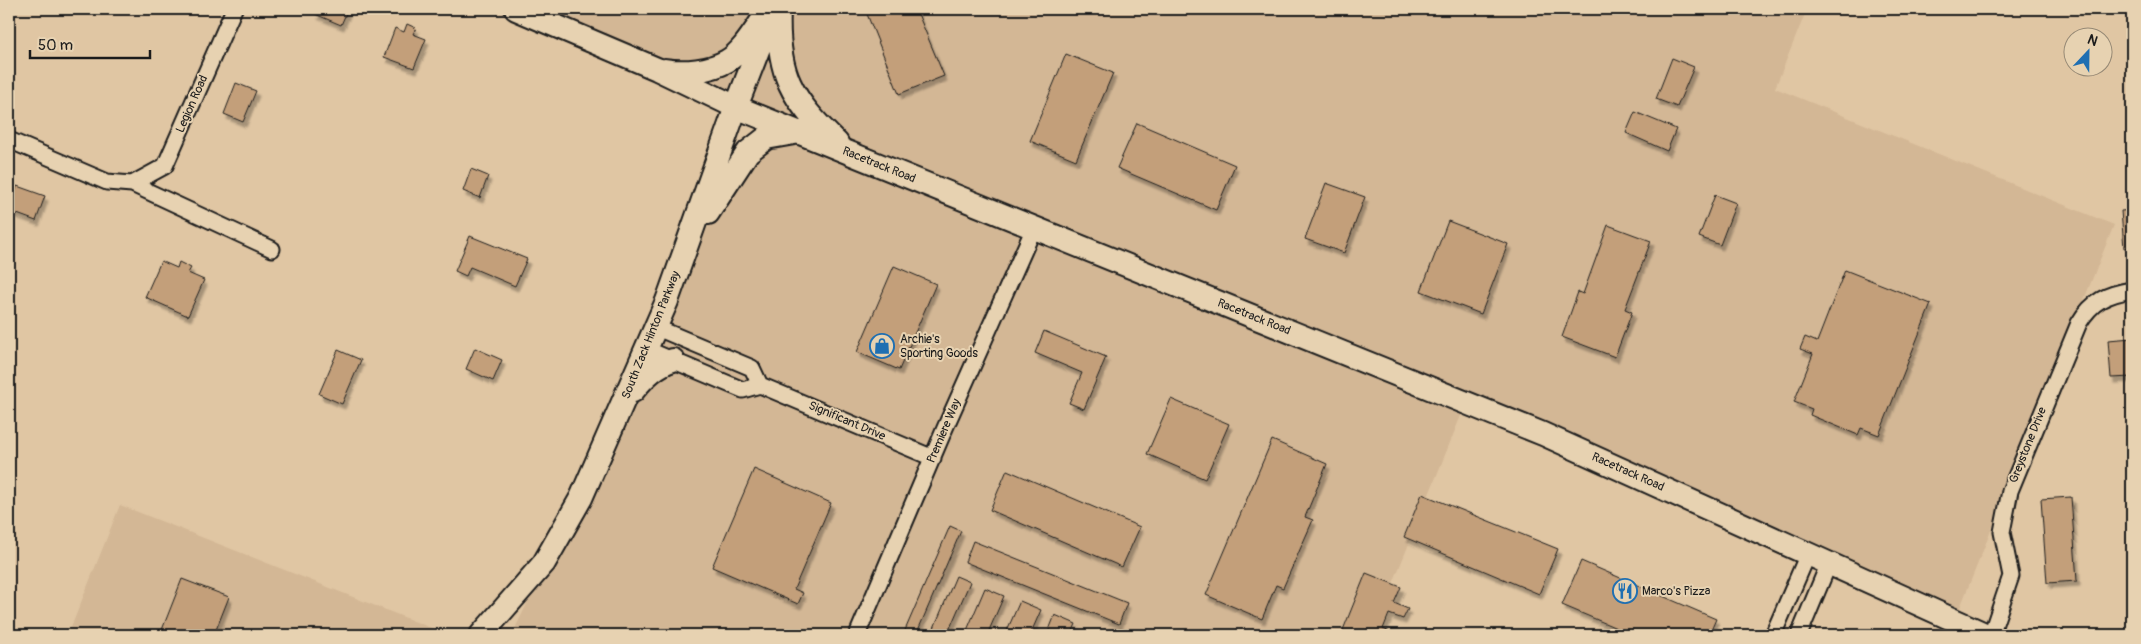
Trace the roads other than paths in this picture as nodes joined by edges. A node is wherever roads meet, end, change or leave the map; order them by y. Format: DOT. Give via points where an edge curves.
graph roads {
  1 [pos="234,9"];
  2 [pos="516,9"];
  3 [pos="770,9"];
  4 [pos="774,9"];
  5 [pos="779,9"];
  6 [pos="657,69"];
  7 [pos="736,107"];
  8 [pos="800,132"];
  9 [pos="9,140"];
  10 [pos="846,152"];
  11 [pos="132,184"];
  12 [pos="1034,228"];
  13 [pos="687,245"];
  14 [pos="272,249"];
  15 [pos="2132,290"];
  16 [pos="655,327"];
  17 [pos="646,348"];
  18 [pos="673,360"];
  19 [pos="760,386"];
  20 [pos="623,404"];
  21 [pos="932,458"];
  22 [pos="1808,554"];
  23 [pos="1829,563"];
  24 [pos="489,633"];
  25 [pos="857,635"];
  26 [pos="1774,635"];
  27 [pos="1799,635"];
  28 [pos="1989,635"];
  1 -- 11 [label="street, Legion Road" via="165,166"];
  2 -- 6 [label="street, Racetrack Road"];
  3 -- 6 [label="street" via="748,41 728,61 680,72"];
  4 -- 7 [label="street, South Zack Hinton Parkway"];
  5 -- 10 [label="street" via="780,49 789,87 818,126"];
  6 -- 7 [label="street, Racetrack Road"];
  7 -- 8 [label="street, Racetrack Road"];
  7 -- 13 [label="street, South Zack Hinton Parkway"];
  8 -- 10 [label="street, Racetrack Road"];
  8 -- 13 [label="street" via="766,138 748,152"];
  9 -- 11 [label="street" via="107,182"];
  10 -- 12 [label="street, Racetrack Road"];
  11 -- 14 [label="street"];
  12 -- 21 [label="street, Premiere Way"];
  12 -- 22 [label="street, Racetrack Road" via="1543,434"];
  13 -- 16 [label="street, South Zack Hinton Parkway"];
  15 -- 28 [label="street, Greystone Drive" via="2114,292 2096,301 2078,323 2013,482 2002,532 2011,576"];
  16 -- 17 [label="street, South Zack Hinton Parkway"];
  16 -- 19 [label="street" via="752,368"];
  17 -- 18 [label="street, Significant Drive"];
  17 -- 20 [label="street, South Zack Hinton Parkway"];
  18 -- 19 [label="street, Significant Drive" via="743,390"];
  18 -- 20 [label="street" via="662,363 644,377"];
  19 -- 21 [label="street, Significant Drive"];
  20 -- 24 [label="street, South Zack Hinton Parkway" via="581,498 544,563"];
  21 -- 25 [label="street, Premiere Way"];
  22 -- 23 [label="street, Racetrack Road"];
  22 -- 26 [label="street"];
  23 -- 27 [label="street"];
  23 -- 28 [label="street, Racetrack Road"];
}
